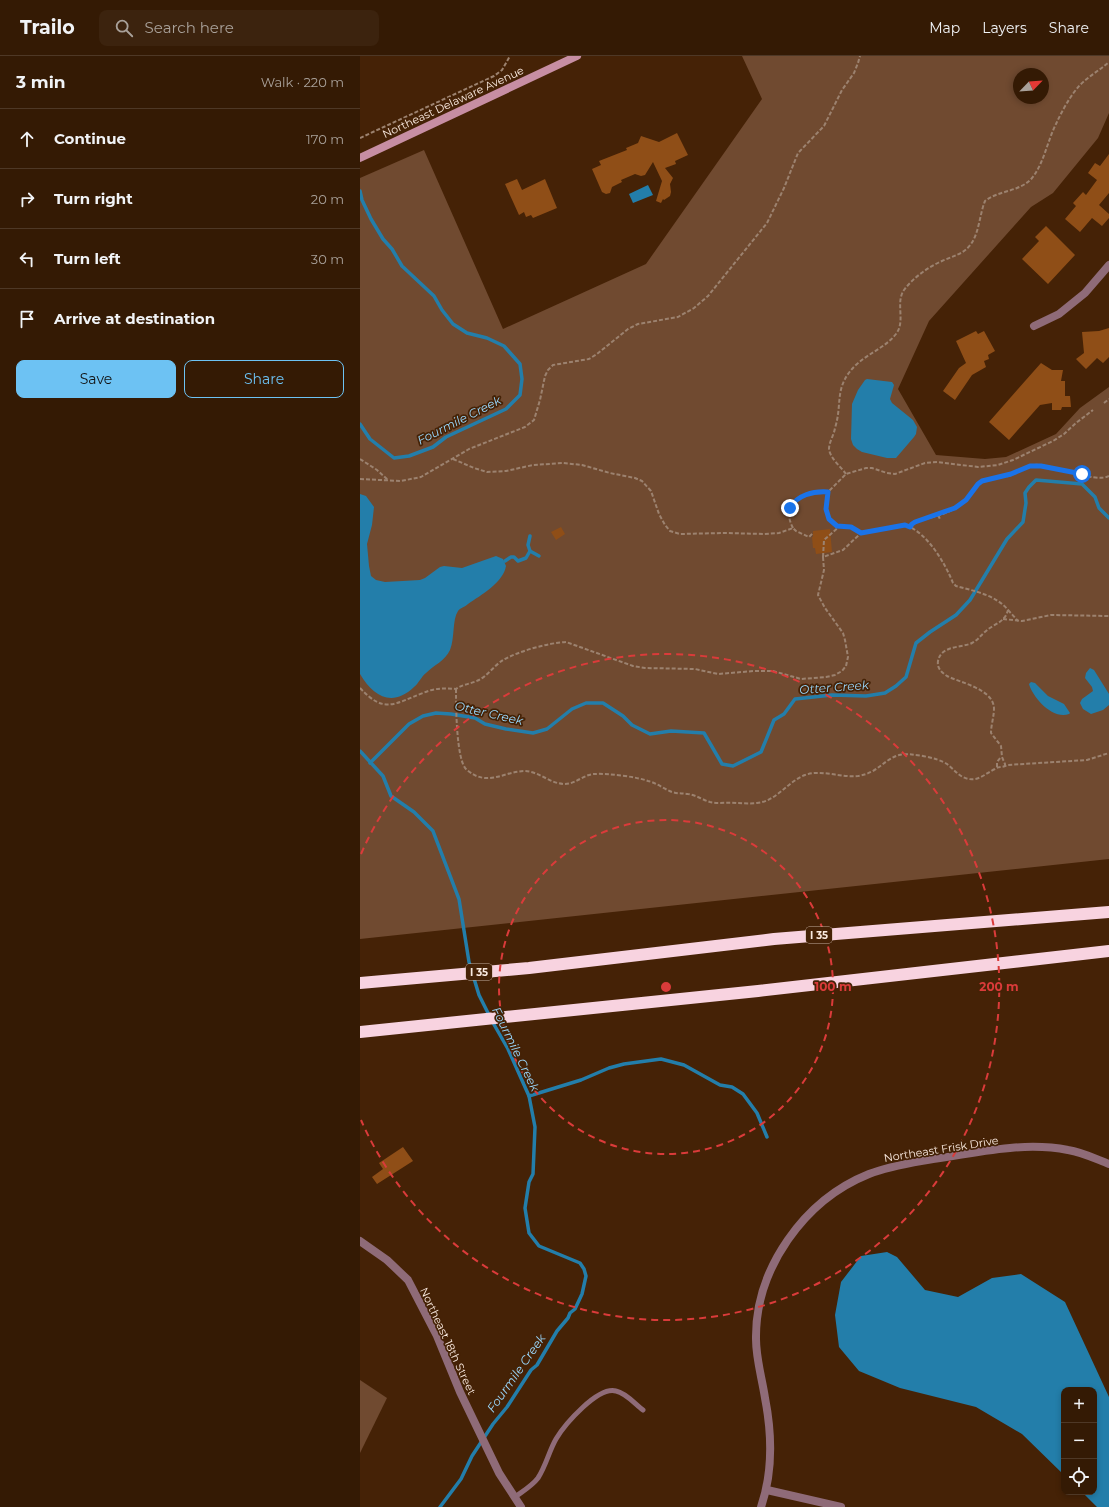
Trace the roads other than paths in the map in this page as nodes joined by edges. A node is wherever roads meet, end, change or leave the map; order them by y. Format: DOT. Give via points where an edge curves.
graph roads {
  1 [pos="577,56"];
  2 [pos="360,158"];
  3 [pos="1109,265"];
  4 [pos="1034,326"];
  5 [pos="1109,912"];
  6 [pos="1109,951"];
  7 [pos="360,983"];
  8 [pos="360,1032"];
  9 [pos="1109,1164"];
  10 [pos="360,1240"];
  11 [pos="643,1410"];
  12 [pos="767,1490"];
  13 [pos="515,1497"];
  14 [pos="521,1507"];
  15 [pos="761,1507"];
  16 [pos="841,1507"];
  1 -- 2 [label="main road, Northeast Delaware Avenue"];
  3 -- 4 [label="street" via="1085,293 1059,314"];
  5 -- 7 [label="highway, I 35" via="774,939 529,968"];
  6 -- 8 [label="highway"];
  9 -- 12 [label="street, Northeast Frisk Drive" via="1081,1153 1036,1146 910,1163 867,1175 834,1193 815,1208 800,1223 775,1261 766,1282 757,1317 757,1356 769,1422"];
  10 -- 13 [label="street, Northeast 18th Street" via="408,1280 437,1336 499,1474"];
  11 -- 13 [label="lane" via="617,1391 604,1391 577,1412 556,1438 538,1477"];
  12 -- 15 [label="street, Northeast Frisk Drive"];
  12 -- 16 [label="street"];
  13 -- 14 [label="street, Northeast 18th Street"];
}
